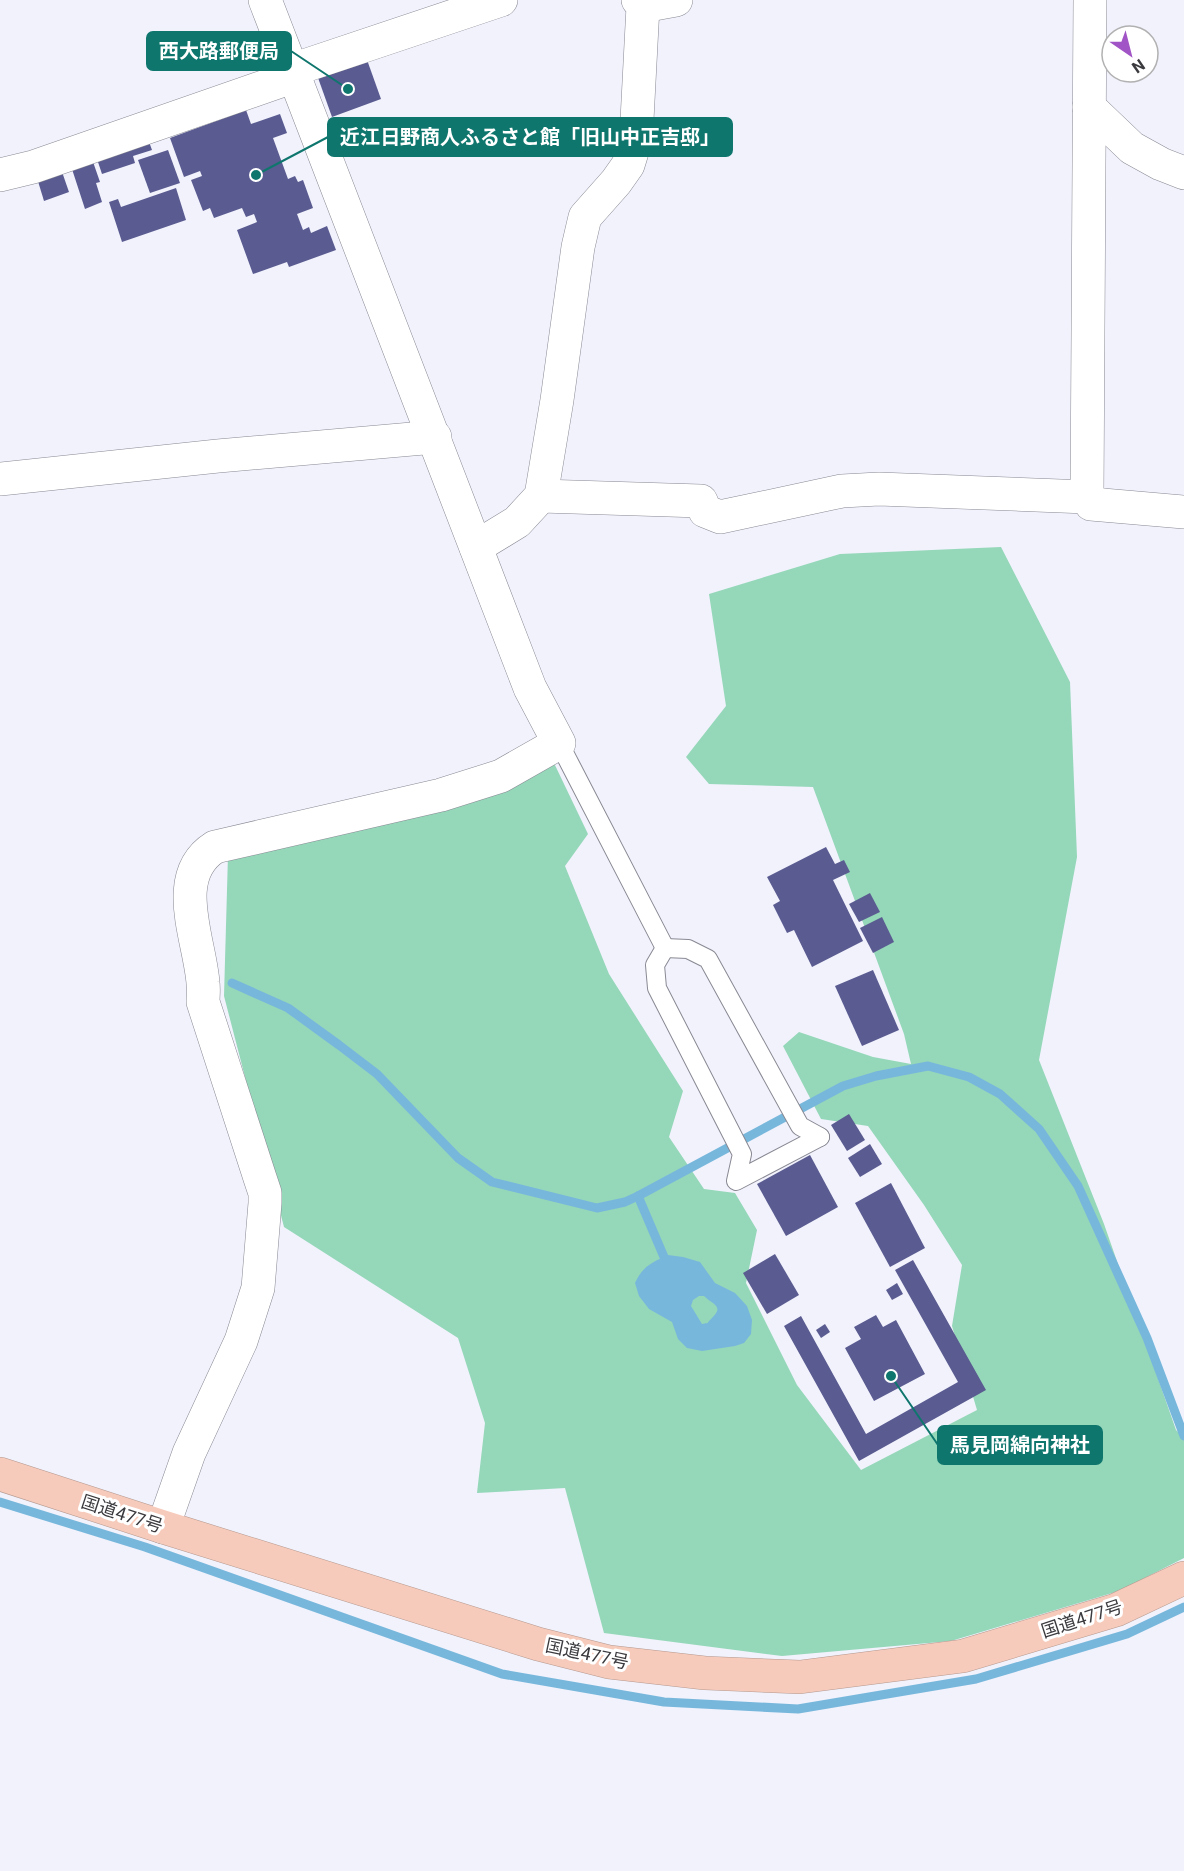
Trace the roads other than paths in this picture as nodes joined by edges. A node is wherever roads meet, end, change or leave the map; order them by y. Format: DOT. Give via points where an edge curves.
graph roads {
  1 [pos="265,0"];
  2 [pos="501,0"];
  3 [pos="676,0"];
  4 [pos="1090,0"];
  5 [pos="640,3"];
  6 [pos="294,73"];
  7 [pos="1089,107"];
  8 [pos="1184,173"];
  9 [pos="0,176"];
  10 [pos="435,437"];
  11 [pos="0,479"];
  12 [pos="541,496"];
  13 [pos="1087,497"];
  14 [pos="1184,512"];
  15 [pos="476,547"];
  16 [pos="559,743"];
  17 [pos="665,948"];
  18 [pos="0,1474"];
  19 [pos="163,1527"];
  20 [pos="1184,1578"];
  1 -- 6 [label="street"];
  2 -- 6 [label="street"];
  3 -- 5 [label="street"];
  4 -- 7 [label="street"];
  5 -- 12 [label="street" via="636,139 628,165 585,217"];
  6 -- 9 [label="street"];
  6 -- 10 [label="street"];
  7 -- 8 [label="street" via="1132,148"];
  7 -- 13 [label="street"];
  10 -- 11 [label="street"];
  10 -- 15 [label="street"];
  12 -- 13 [label="street" via="701,501 705,511 720,517 842,491"];
  12 -- 15 [label="street" via="517,522"];
  13 -- 14 [label="street" via="1091,504"];
  15 -- 16 [label="street" via="530,688"];
  16 -- 17 [label="lane"];
  16 -- 19 [label="street" via="501,776 441,795 216,847 196,866 191,914 204,984 203,1002 265,1193 264,1220 258,1288 241,1341 189,1453"];
  17 -- 17 [label="lane" via="688,949 708,959 800,1126 820,1137 736,1181 741,1155 657,988 656,965"];
  18 -- 19 [label="highway, 国道477号"];
  19 -- 20 [label="highway, 国道477号" via="538,1644 609,1662 705,1673 800,1677 963,1656 1116,1610"];
}
